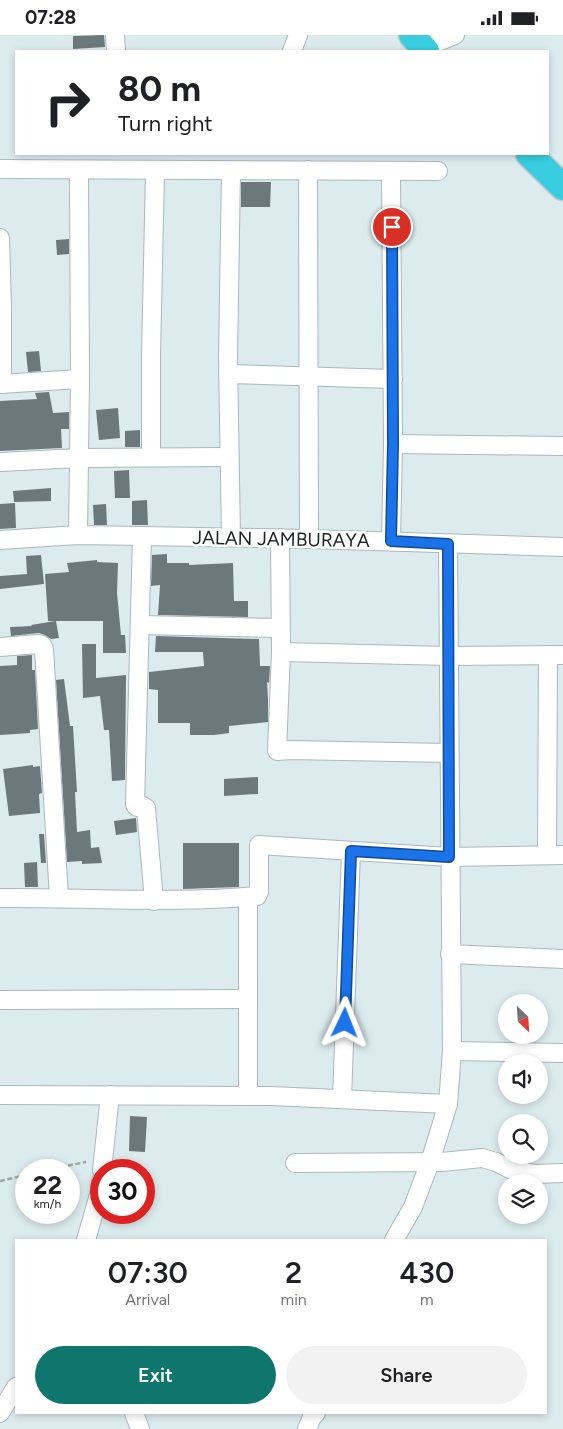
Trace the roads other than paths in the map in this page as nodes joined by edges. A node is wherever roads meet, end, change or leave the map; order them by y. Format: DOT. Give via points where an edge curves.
graph roads {
  1 [pos="115,35"];
  2 [pos="298,35"];
  3 [pos="455,35"];
  4 [pos="420,45"];
  5 [pos="116,50"];
  6 [pos="292,50"];
  7 [pos="530,155"];
  8 [pos="0,169"];
  9 [pos="308,170"];
  10 [pos="79,171"];
  11 [pos="155,171"];
  12 [pos="231,171"];
  13 [pos="391,171"];
  14 [pos="438,171"];
  15 [pos="563,187"];
  16 [pos="0,238"];
  17 [pos="1,308"];
  18 [pos="228,373"];
  19 [pos="309,375"];
  20 [pos="80,379"];
  21 [pos="393,379"];
  22 [pos="1,384"];
  23 [pos="393,444"];
  24 [pos="563,447"];
  25 [pos="151,457"];
  26 [pos="228,457"];
  27 [pos="78,458"];
  28 [pos="0,462"];
  29 [pos="78,535"];
  30 [pos="142,536"];
  31 [pos="231,537"];
  32 [pos="280,538"];
  33 [pos="309,539"];
  34 [pos="0,540"];
  35 [pos="391,541"];
  36 [pos="448,544"];
  37 [pos="563,547"];
  38 [pos="141,625"];
  39 [pos="280,627"];
  40 [pos="0,647"];
  41 [pos="281,652"];
  42 [pos="555,655"];
  43 [pos="449,656"];
  44 [pos="448,753"];
  45 [pos="351,851"];
  46 [pos="555,855"];
  47 [pos="449,857"];
  48 [pos="59,897"];
  49 [pos="248,897"];
  50 [pos="0,898"];
  51 [pos="154,901"];
  52 [pos="450,954"];
  53 [pos="563,959"];
  54 [pos="248,999"];
  55 [pos="0,1000"];
  56 [pos="452,1051"];
  57 [pos="563,1053"];
  58 [pos="0,1095"];
  59 [pos="110,1095"];
  60 [pos="248,1096"];
  61 [pos="342,1099"];
  62 [pos="448,1105"];
  63 [pos="104,1159"];
  64 [pos="430,1161"];
  65 [pos="295,1163"];
  66 [pos="563,1173"];
  67 [pos="91,1224"];
  68 [pos="86,1239"];
  69 [pos="395,1239"];
  70 [pos="15,1389"];
  71 [pos="0,1413"];
  72 [pos="134,1414"];
  73 [pos="315,1414"];
  74 [pos="140,1429"];
  75 [pos="307,1429"];
  1 -- 5 [label="street"];
  2 -- 6 [label="street"];
  3 -- 4 [label="street"];
  7 -- 15 [label="highway"];
  8 -- 10 [label="street"];
  9 -- 12 [label="street"];
  9 -- 13 [label="street"];
  9 -- 19 [label="street"];
  10 -- 11 [label="street"];
  10 -- 20 [label="street"];
  11 -- 12 [label="street"];
  11 -- 25 [label="street"];
  12 -- 18 [label="street"];
  13 -- 14 [label="street"];
  13 -- 21 [label="street"];
  16 -- 17 [label="street"];
  17 -- 22 [label="street"];
  18 -- 19 [label="street"];
  18 -- 26 [label="street"];
  19 -- 21 [label="street"];
  19 -- 33 [label="street"];
  20 -- 22 [label="street"];
  20 -- 27 [label="street"];
  21 -- 23 [label="street"];
  23 -- 24 [label="street"];
  23 -- 35 [label="street"];
  25 -- 26 [label="street"];
  25 -- 27 [label="street"];
  26 -- 31 [label="street"];
  27 -- 28 [label="street"];
  27 -- 29 [label="street"];
  29 -- 30 [label="street, JALAN JAMBURAYA"];
  29 -- 34 [label="street, JALAN JAMBURAYA"];
  30 -- 31 [label="street, JALAN JAMBURAYA"];
  30 -- 38 [label="street"];
  31 -- 32 [label="street, JALAN JAMBURAYA"];
  32 -- 33 [label="street, JALAN JAMBURAYA"];
  32 -- 39 [label="street"];
  33 -- 35 [label="street, JALAN JAMBURAYA"];
  35 -- 36 [label="street, JALAN JAMBURAYA"];
  36 -- 37 [label="street, JALAN JAMBURAYA"];
  36 -- 43 [label="street"];
  38 -- 39 [label="street"];
  38 -- 51 [label="street" via="135,805 146,808"];
  39 -- 41 [label="street"];
  40 -- 48 [label="street" via="39,644 44,649"];
  41 -- 43 [label="street"];
  41 -- 44 [label="street" via="277,751"];
  42 -- 43 [label="street"];
  42 -- 46 [label="street"];
  43 -- 44 [label="street"];
  44 -- 47 [label="street"];
  45 -- 47 [label="street"];
  45 -- 49 [label="street" via="259,845 259,892 257,896"];
  45 -- 61 [label="street"];
  46 -- 47 [label="street"];
  47 -- 52 [label="street"];
  48 -- 50 [label="street"];
  48 -- 51 [label="street"];
  49 -- 51 [label="street"];
  49 -- 54 [label="street"];
  52 -- 53 [label="street"];
  52 -- 56 [label="street"];
  54 -- 55 [label="street"];
  54 -- 60 [label="street"];
  56 -- 57 [label="street"];
  56 -- 62 [label="street"];
  58 -- 59 [label="street"];
  59 -- 60 [label="street"];
  59 -- 63 [label="street"];
  60 -- 61 [label="street"];
  61 -- 62 [label="street"];
  62 -- 64 [label="street"];
  64 -- 65 [label="street"];
  64 -- 66 [label="street" via="482,1158 535,1175"];
  64 -- 69 [label="street" via="413,1207"];
  67 -- 68 [label="street"];
  70 -- 71 [label="street"];
  72 -- 74 [label="street"];
  73 -- 75 [label="street"];
}
